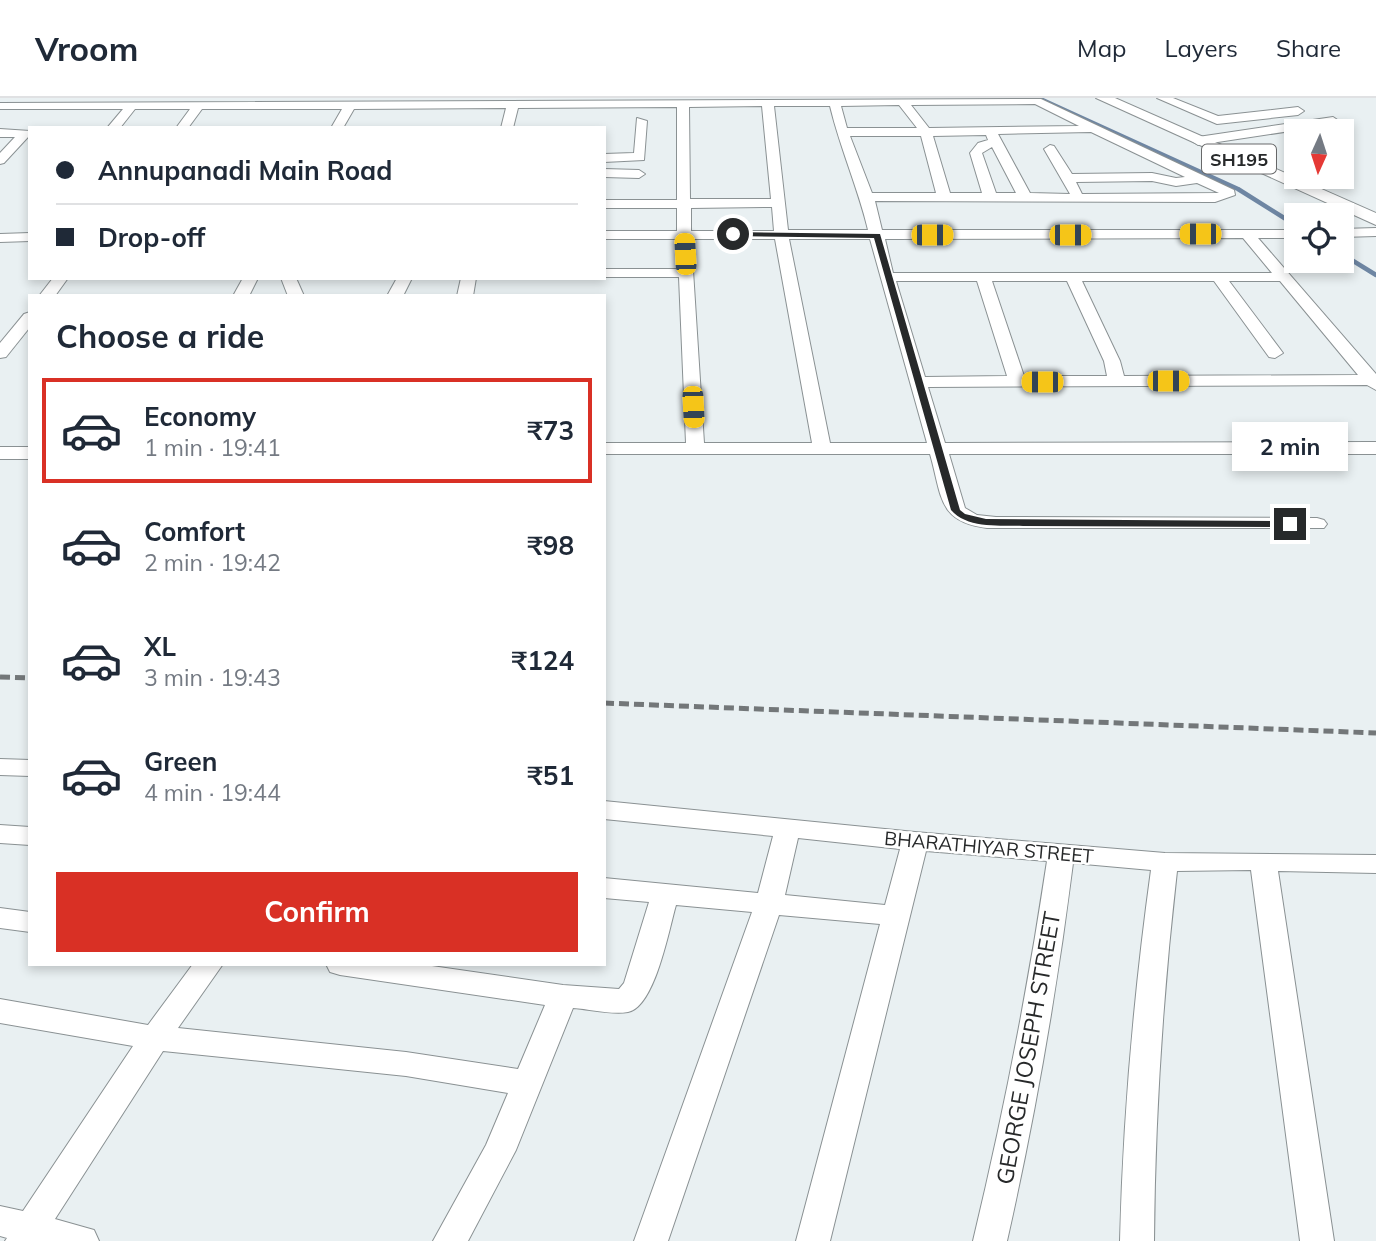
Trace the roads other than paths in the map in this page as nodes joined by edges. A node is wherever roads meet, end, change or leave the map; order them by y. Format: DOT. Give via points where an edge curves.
graph roads {
  1 [pos="1103,98"];
  2 [pos="1163,98"];
  3 [pos="1047,101"];
  4 [pos="902,102"];
  5 [pos="683,103"];
  6 [pos="768,103"];
  7 [pos="835,103"];
  8 [pos="513,104"];
  9 [pos="350,105"];
  10 [pos="0,106"];
  11 [pos="132,106"];
  12 [pos="199,106"];
  13 [pos="1298,111"];
  14 [pos="37,119"];
  15 [pos="641,121"];
  16 [pos="31,126"];
  17 [pos="115,126"];
  18 [pos="184,126"];
  19 [pos="338,126"];
  20 [pos="508,126"];
  21 [pos="1284,128"];
  22 [pos="28,129"];
  23 [pos="1093,129"];
  24 [pos="842,132"];
  25 [pos="926,132"];
  26 [pos="0,133"];
  27 [pos="993,136"];
  28 [pos="1198,141"];
  29 [pos="1050,149"];
  30 [pos="606,158"];
  31 [pos="0,160"];
  32 [pos="606,173"];
  33 [pos="639,174"];
  34 [pos="1068,178"];
  35 [pos="1201,179"];
  36 [pos="867,197"];
  37 [pos="943,197"];
  38 [pos="990,197"];
  39 [pos="1025,197"];
  40 [pos="1079,197"];
  41 [pos="1130,197"];
  42 [pos="684,203"];
  43 [pos="779,203"];
  44 [pos="606,204"];
  45 [pos="1376,220"];
  46 [pos="1354,233"];
  47 [pos="1376,233"];
  48 [pos="781,234"];
  49 [pos="1153,234"];
  50 [pos="1247,234"];
  51 [pos="1284,234"];
  52 [pos="606,235"];
  53 [pos="684,235"];
  54 [pos="877,236"];
  55 [pos="28,237"];
  56 [pos="0,238"];
  57 [pos="686,273"];
  58 [pos="606,274"];
  59 [pos="887,277"];
  60 [pos="1219,277"];
  61 [pos="1285,277"];
  62 [pos="983,278"];
  63 [pos="1073,278"];
  64 [pos="59,280"];
  65 [pos="49,294"];
  66 [pos="28,319"];
  67 [pos="0,353"];
  68 [pos="1275,354"];
  69 [pos="917,382"];
  70 [pos="1017,382"];
  71 [pos="1117,382"];
  72 [pos="1374,383"];
  73 [pos="695,448"];
  74 [pos="936,448"];
  75 [pos="1376,448"];
  76 [pos="606,449"];
  77 [pos="822,449"];
  78 [pos="0,453"];
  79 [pos="28,453"];
  80 [pos="1317,524"];
  81 [pos="0,766"];
  82 [pos="28,768"];
  83 [pos="606,810"];
  84 [pos="789,827"];
  85 [pos="0,834"];
  86 [pos="28,836"];
  87 [pos="915,841"];
  88 [pos="1061,854"];
  89 [pos="1263,861"];
  90 [pos="1165,862"];
  91 [pos="1376,864"];
  92 [pos="606,888"];
  93 [pos="666,892"];
  94 [pos="769,903"];
  95 [pos="898,916"];
  96 [pos="0,918"];
  97 [pos="28,922"];
  98 [pos="208,966"];
  99 [pos="354,966"];
  100 [pos="564,996"];
  101 [pos="0,1010"];
  102 [pos="155,1038"];
  103 [pos="527,1083"];
  104 [pos="17,1230"];
  105 [pos="82,1241"];
  106 [pos="450,1241"];
  107 [pos="651,1241"];
  108 [pos="813,1241"];
  109 [pos="990,1241"];
  110 [pos="1137,1241"];
  111 [pos="1317,1241"];
  1 -- 28 [label="main road, SH195"];
  2 -- 13 [label="street" via="1217,120"];
  3 -- 4 [label="street"];
  3 -- 23 [label="street"];
  4 -- 7 [label="street"];
  4 -- 25 [label="street"];
  5 -- 6 [label="street"];
  5 -- 8 [label="street"];
  5 -- 42 [label="street"];
  6 -- 7 [label="street"];
  6 -- 43 [label="street"];
  7 -- 24 [label="street"];
  8 -- 9 [label="street"];
  8 -- 20 [label="street"];
  9 -- 12 [label="street"];
  9 -- 19 [label="street"];
  10 -- 14 [label="street"];
  11 -- 12 [label="street"];
  11 -- 14 [label="street"];
  11 -- 17 [label="street"];
  12 -- 18 [label="street"];
  14 -- 16 [label="street"];
  14 -- 26 [label="street"];
  15 -- 30 [label="street" via="640,158"];
  21 -- 28 [label="street"];
  22 -- 31 [label="street"];
  23 -- 27 [label="street"];
  23 -- 35 [label="street"];
  24 -- 25 [label="street"];
  24 -- 36 [label="street"];
  25 -- 27 [label="street"];
  25 -- 37 [label="street"];
  27 -- 38 [label="street" via="976,153"];
  27 -- 39 [label="street"];
  28 -- 45 [label="main road, SH195"];
  29 -- 34 [label="street"];
  32 -- 33 [label="street"];
  34 -- 35 [label="street"];
  34 -- 40 [label="street"];
  35 -- 41 [label="street" via="1228,195"];
  36 -- 37 [label="street"];
  36 -- 54 [label="street"];
  37 -- 38 [label="street"];
  38 -- 39 [label="street"];
  39 -- 40 [label="street"];
  40 -- 41 [label="street"];
  41 -- 49 [label="street"];
  42 -- 43 [label="street"];
  42 -- 44 [label="street"];
  42 -- 53 [label="street"];
  43 -- 48 [label="street"];
  46 -- 47 [label="street"];
  48 -- 53 [label="street"];
  48 -- 54 [label="street"];
  48 -- 77 [label="street"];
  49 -- 50 [label="street"];
  49 -- 54 [label="street"];
  50 -- 51 [label="street"];
  50 -- 61 [label="street"];
  52 -- 53 [label="street"];
  53 -- 57 [label="street"];
  54 -- 59 [label="street"];
  55 -- 56 [label="street"];
  57 -- 58 [label="street"];
  57 -- 73 [label="street"];
  59 -- 62 [label="street"];
  59 -- 69 [label="street"];
  60 -- 61 [label="street"];
  60 -- 63 [label="street"];
  60 -- 68 [label="street"];
  61 -- 72 [label="street"];
  62 -- 63 [label="street"];
  62 -- 70 [label="street"];
  63 -- 71 [label="street" via="1112,361"];
  64 -- 65 [label="street"];
  66 -- 67 [label="street"];
  69 -- 70 [label="street"];
  69 -- 74 [label="street"];
  70 -- 71 [label="street"];
  71 -- 72 [label="street"];
  73 -- 76 [label="street"];
  73 -- 77 [label="street"];
  74 -- 75 [label="street"];
  74 -- 77 [label="street"];
  74 -- 80 [label="street" via="956,510 972,520"];
  78 -- 79 [label="street"];
  81 -- 82 [label="street"];
  83 -- 84 [label="street, BHARATHIYAR STREET"];
  84 -- 87 [label="street, BHARATHIYAR STREET"];
  84 -- 94 [label="street"];
  85 -- 86 [label="street"];
  87 -- 88 [label="street, BHARATHIYAR STREET"];
  87 -- 95 [label="street"];
  88 -- 90 [label="street, BHARATHIYAR STREET"];
  88 -- 109 [label="street, GEORGE JOSEPH STREET" via="1051,928"];
  89 -- 90 [label="street, BHARATHIYAR STREET"];
  89 -- 91 [label="street, BHARATHIYAR STREET"];
  89 -- 111 [label="street"];
  90 -- 110 [label="street" via="1138,1177"];
  92 -- 93 [label="street"];
  93 -- 94 [label="street"];
  93 -- 100 [label="street" via="632,996 615,1002"];
  94 -- 95 [label="street"];
  94 -- 107 [label="street"];
  95 -- 108 [label="street"];
  96 -- 97 [label="street"];
  98 -- 102 [label="street"];
  99 -- 100 [label="street"];
  100 -- 103 [label="street"];
  101 -- 102 [label="street"];
  102 -- 103 [label="street" via="406,1064"];
  102 -- 104 [label="street"];
  103 -- 106 [label="street" via="500,1150"];
  104 -- 105 [label="street"];
}
